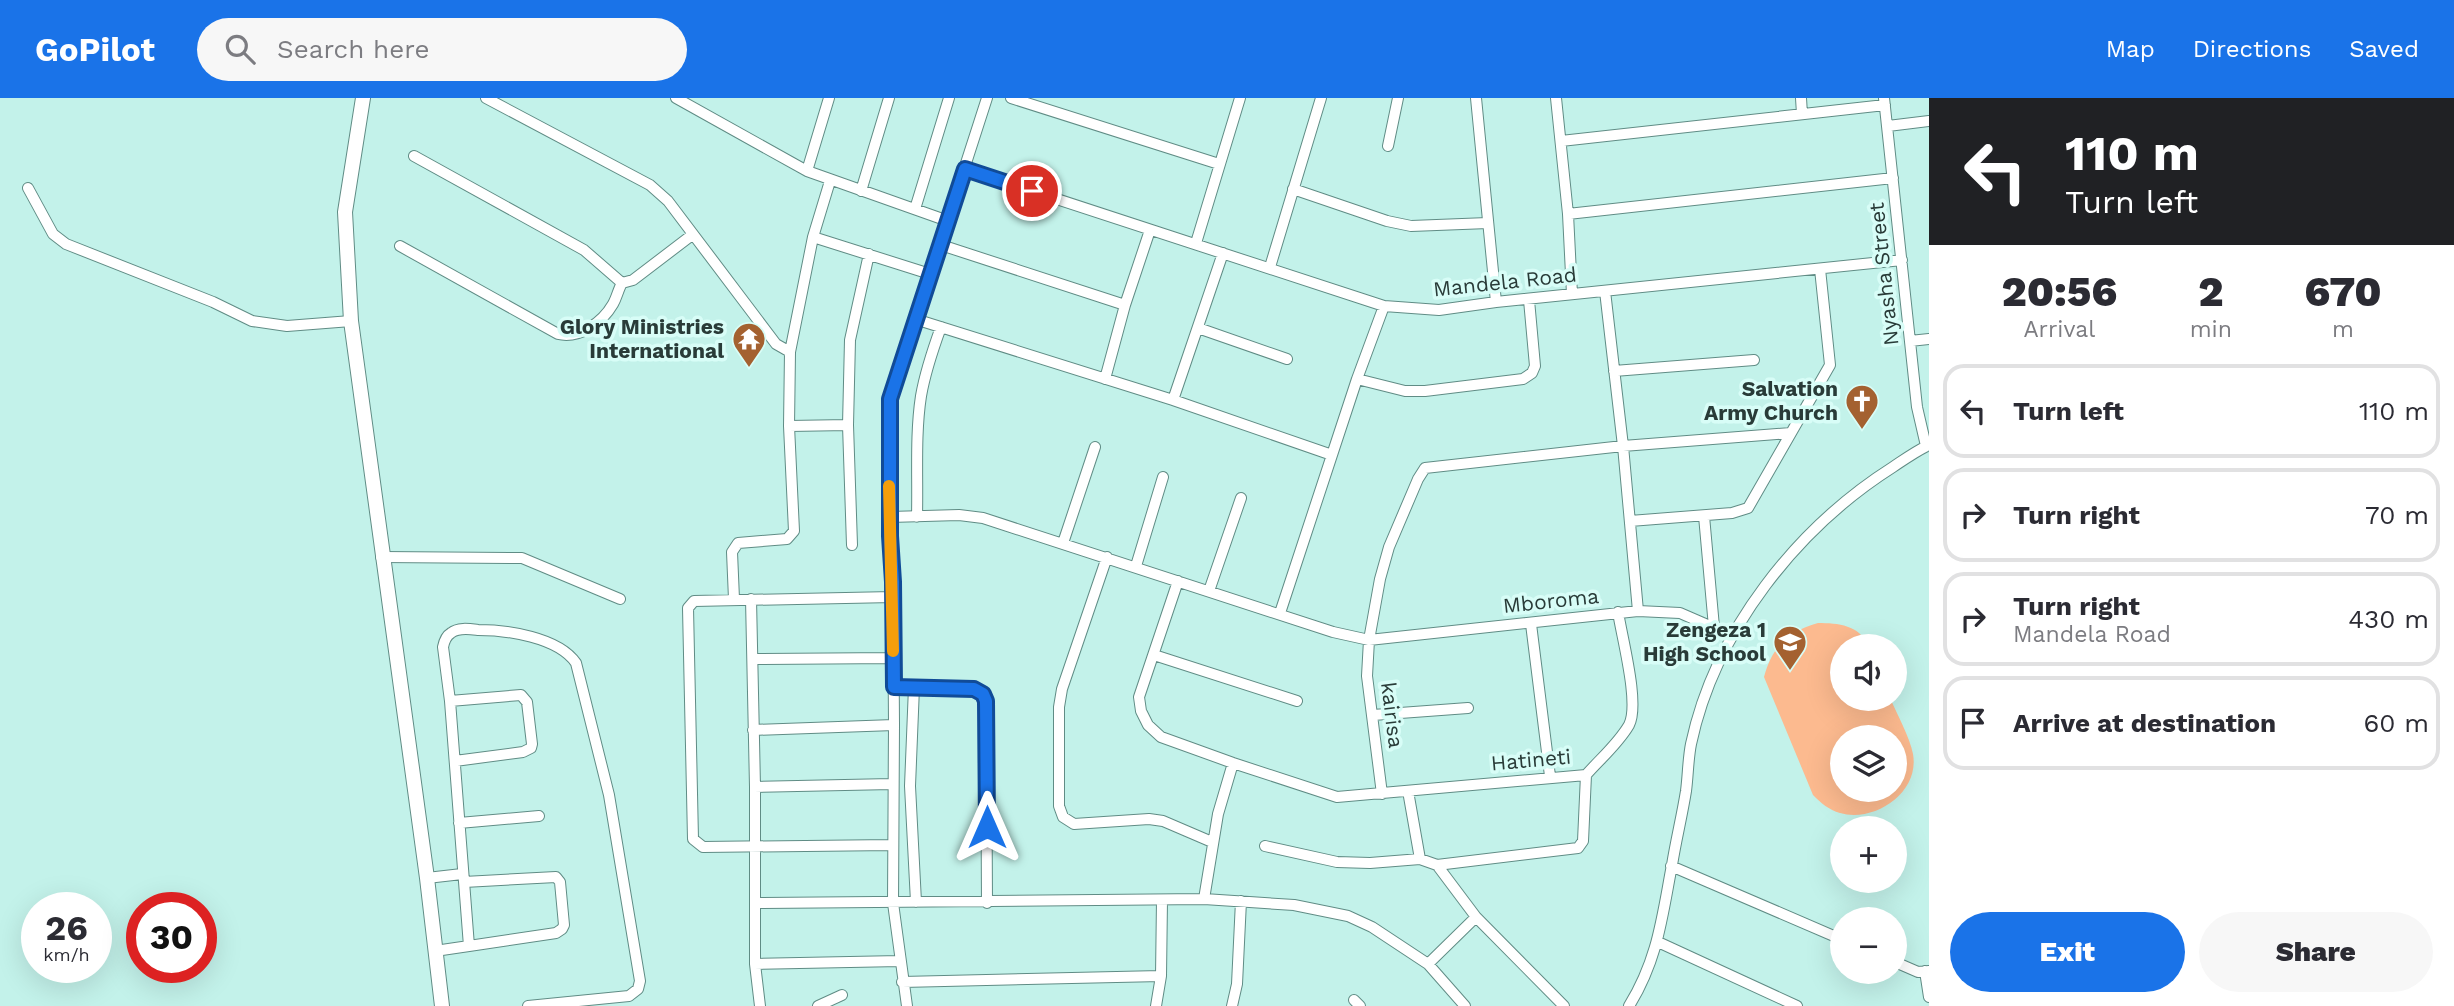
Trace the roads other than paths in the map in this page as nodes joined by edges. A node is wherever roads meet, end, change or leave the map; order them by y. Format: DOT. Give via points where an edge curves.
graph roads {
  1 [pos="363,98"];
  2 [pos="486,98"];
  3 [pos="677,98"];
  4 [pos="829,98"];
  5 [pos="889,98"];
  6 [pos="949,98"];
  7 [pos="988,98"];
  8 [pos="1010,98"];
  9 [pos="1240,98"];
  10 [pos="1321,98"];
  11 [pos="1398,98"];
  12 [pos="1476,98"];
  13 [pos="1556,98"];
  14 [pos="1801,98"];
  15 [pos="1885,101"];
  16 [pos="1802,114"];
  17 [pos="1929,121"];
  18 [pos="1888,126"];
  19 [pos="1561,141"];
  20 [pos="1388,146"];
  21 [pos="414,156"];
  22 [pos="1219,164"];
  23 [pos="965,169"];
  24 [pos="807,172"];
  25 [pos="1893,178"];
  26 [pos="830,181"];
  27 [pos="28,188"];
  28 [pos="1293,189"];
  29 [pos="861,191"];
  30 [pos="915,209"];
  31 [pos="1568,214"];
  32 [pos="948,221"];
  33 [pos="1488,223"];
  34 [pos="1150,230"];
  35 [pos="692,235"];
  36 [pos="813,237"];
  37 [pos="1196,243"];
  38 [pos="941,245"];
  39 [pos="400,246"];
  40 [pos="1223,253"];
  41 [pos="869,254"];
  42 [pos="1902,260"];
  43 [pos="1270,267"];
  44 [pos="1820,269"];
  45 [pos="930,274"];
  46 [pos="622,283"];
  47 [pos="1605,291"];
  48 [pos="1573,294"];
  49 [pos="1529,300"];
  50 [pos="1496,302"];
  51 [pos="1125,305"];
  52 [pos="1384,306"];
  53 [pos="915,319"];
  54 [pos="351,321"];
  55 [pos="941,327"];
  56 [pos="1198,328"];
  57 [pos="1929,339"];
  58 [pos="1910,341"];
  59 [pos="790,352"];
  60 [pos="1287,359"];
  61 [pos="1754,360"];
  62 [pos="1614,371"];
  63 [pos="1105,379"];
  64 [pos="1357,379"];
  65 [pos="1173,400"];
  66 [pos="848,425"];
  67 [pos="789,426"];
  68 [pos="1791,433"];
  69 [pos="1927,445"];
  70 [pos="1623,446"];
  71 [pos="1096,447"];
  72 [pos="1332,455"];
  73 [pos="1163,477"];
  74 [pos="1241,498"];
  75 [pos="1704,516"];
  76 [pos="890,517"];
  77 [pos="917,517"];
  78 [pos="1630,521"];
  79 [pos="1063,543"];
  80 [pos="852,545"];
  81 [pos="382,557"];
  82 [pos="1107,557"];
  83 [pos="1136,566"];
  84 [pos="1178,581"];
  85 [pos="1209,591"];
  86 [pos="893,597"];
  87 [pos="620,599"];
  88 [pos="734,599"];
  89 [pos="751,599"];
  90 [pos="1637,611"];
  91 [pos="1618,612"];
  92 [pos="1280,613"];
  93 [pos="1531,624"];
  94 [pos="1713,627"];
  95 [pos="1733,636"];
  96 [pos="1369,640"];
  97 [pos="1154,655"];
  98 [pos="753,659"];
  99 [pos="894,659"];
  100 [pos="894,687"];
  101 [pos="914,687"];
  102 [pos="450,701"];
  103 [pos="1297,701"];
  104 [pos="1468,708"];
  105 [pos="1373,715"];
  106 [pos="894,725"];
  107 [pos="753,730"];
  108 [pos="455,761"];
  109 [pos="1233,763"];
  110 [pos="1586,775"];
  111 [pos="1550,776"];
  112 [pos="892,784"];
  113 [pos="755,787"];
  114 [pos="1408,791"];
  115 [pos="1382,794"];
  116 [pos="539,816"];
  117 [pos="459,823"];
  118 [pos="1212,842"];
  119 [pos="892,845"];
  120 [pos="1265,846"];
  121 [pos="755,848"];
  122 [pos="1420,859"];
  123 [pos="1437,865"];
  124 [pos="1671,866"];
  125 [pos="427,878"];
  126 [pos="463,878"];
  127 [pos="1204,899"];
  128 [pos="1162,900"];
  129 [pos="1241,901"];
  130 [pos="916,902"];
  131 [pos="755,903"];
  132 [pos="893,903"];
  133 [pos="987,903"];
  134 [pos="1476,917"];
  135 [pos="1830,934"];
  136 [pos="1658,942"];
  137 [pos="469,946"];
  138 [pos="435,951"];
  139 [pos="900,961"];
  140 [pos="755,964"];
  141 [pos="1428,964"];
  142 [pos="1907,967"];
  143 [pos="1927,971"];
  144 [pos="1161,976"];
  145 [pos="902,982"];
  146 [pos="842,995"];
  147 [pos="1929,997"];
  148 [pos="442,1006"];
  149 [pos="528,1006"];
  150 [pos="761,1006"];
  151 [pos="818,1006"];
  152 [pos="907,1006"];
  153 [pos="1156,1006"];
  154 [pos="1232,1006"];
  155 [pos="1465,1006"];
  156 [pos="1564,1006"];
  157 [pos="1629,1006"];
  158 [pos="1797,1006"];
  1 -- 54 [label="main road" via="345,212"];
  2 -- 35 [label="street" via="650,186 668,201"];
  3 -- 24 [label="street"];
  4 -- 24 [label="street"];
  5 -- 29 [label="street"];
  6 -- 30 [label="street"];
  7 -- 23 [label="street"];
  8 -- 22 [label="street"];
  9 -- 22 [label="street"];
  10 -- 28 [label="street"];
  11 -- 20 [label="street"];
  12 -- 33 [label="street"];
  13 -- 19 [label="street"];
  14 -- 16 [label="street"];
  15 -- 16 [label="street"];
  15 -- 18 [label="street, Nyasha Street"];
  16 -- 19 [label="street"];
  17 -- 18 [label="street"];
  18 -- 25 [label="street, Nyasha Street"];
  19 -- 31 [label="street"];
  21 -- 46 [label="street" via="584,250"];
  22 -- 37 [label="street"];
  23 -- 32 [label="street"];
  23 -- 34 [label="street, Mandela Road"];
  24 -- 26 [label="street"];
  25 -- 31 [label="street"];
  25 -- 42 [label="street, Nyasha Street"];
  26 -- 29 [label="street"];
  26 -- 36 [label="street"];
  27 -- 54 [label="street" via="58,240 241,317 287,327"];
  28 -- 33 [label="street" via="1411,226"];
  28 -- 43 [label="street"];
  29 -- 30 [label="street"];
  30 -- 32 [label="street"];
  31 -- 48 [label="street"];
  32 -- 38 [label="street"];
  33 -- 50 [label="street"];
  34 -- 37 [label="street, Mandela Road"];
  34 -- 51 [label="street"];
  35 -- 46 [label="street" via="633,280"];
  35 -- 59 [label="street" via="776,344"];
  36 -- 41 [label="street"];
  36 -- 59 [label="street"];
  37 -- 40 [label="street, Mandela Road"];
  38 -- 45 [label="street"];
  38 -- 51 [label="street"];
  39 -- 46 [label="street" via="567,337 603,317"];
  40 -- 43 [label="street, Mandela Road"];
  40 -- 56 [label="street"];
  41 -- 45 [label="street"];
  41 -- 66 [label="street" via="850,340"];
  42 -- 44 [label="street, Mandela Road"];
  42 -- 58 [label="street, Nyasha Street"];
  43 -- 52 [label="street, Mandela Road"];
  44 -- 47 [label="street, Mandela Road"];
  44 -- 68 [label="street" via="1830,365"];
  45 -- 53 [label="street"];
  47 -- 48 [label="street, Mandela Road"];
  47 -- 62 [label="street"];
  48 -- 49 [label="street, Mandela Road"];
  49 -- 50 [label="street, Mandela Road"];
  49 -- 64 [label="street" via="1535,366 1524,379 1415,391"];
  50 -- 52 [label="street, Mandela Road" via="1439,310"];
  51 -- 63 [label="street"];
  52 -- 64 [label="street"];
  53 -- 55 [label="street"];
  53 -- 76 [label="street" via="890,399"];
  54 -- 81 [label="main road"];
  55 -- 63 [label="street"];
  55 -- 77 [label="street" via="921,396"];
  56 -- 60 [label="street"];
  56 -- 65 [label="street"];
  57 -- 58 [label="street"];
  58 -- 69 [label="street, Nyasha Street" via="1917,407"];
  59 -- 67 [label="street"];
  61 -- 62 [label="street"];
  62 -- 70 [label="street"];
  63 -- 65 [label="street"];
  64 -- 72 [label="street"];
  65 -- 72 [label="street"];
  66 -- 67 [label="street"];
  66 -- 80 [label="street"];
  67 -- 88 [label="street" via="794,531 787,538 735,545"];
  68 -- 70 [label="street"];
  68 -- 75 [label="street" via="1748,508"];
  69 -- 95 [label="street" via="1829,514 1781,564"];
  70 -- 78 [label="street"];
  70 -- 96 [label="street, kairisa" via="1425,468 1389,547"];
  71 -- 79 [label="street"];
  72 -- 92 [label="street"];
  73 -- 83 [label="street"];
  74 -- 85 [label="street"];
  75 -- 78 [label="street"];
  75 -- 94 [label="street"];
  76 -- 77 [label="street, Mboroma"];
  76 -- 86 [label="street"];
  77 -- 79 [label="street, Mboroma" via="972,515"];
  78 -- 90 [label="street"];
  79 -- 82 [label="street, Mboroma"];
  81 -- 87 [label="street" via="522,558"];
  81 -- 125 [label="main road"];
  82 -- 83 [label="street, Mboroma"];
  82 -- 118 [label="street" via="1059,707 1059,806 1063,817 1074,824 1163,821"];
  83 -- 84 [label="street, Mboroma"];
  84 -- 85 [label="street, Mboroma"];
  84 -- 97 [label="street, Hatineti"];
  85 -- 92 [label="street, Mboroma"];
  86 -- 89 [label="street"];
  86 -- 99 [label="street"];
  88 -- 89 [label="street"];
  88 -- 121 [label="street" via="694,601 688,608 692,834 704,847"];
  89 -- 98 [label="street"];
  90 -- 91 [label="street, Mboroma"];
  90 -- 94 [label="street, Mboroma" via="1680,612"];
  91 -- 93 [label="street, Mboroma"];
  91 -- 110 [label="street, Hatineti" via="1634,706 1630,723"];
  92 -- 96 [label="street, Mboroma"];
  93 -- 96 [label="street, Mboroma"];
  93 -- 111 [label="street"];
  94 -- 95 [label="street, Mboroma"];
  95 -- 124 [label="street" via="1709,687 1690,746"];
  96 -- 105 [label="street, kairisa" via="1367,677"];
  97 -- 103 [label="street"];
  97 -- 109 [label="street, Hatineti" via="1139,697 1148,725 1161,737"];
  98 -- 99 [label="street"];
  98 -- 107 [label="street"];
  99 -- 100 [label="street"];
  100 -- 101 [label="street"];
  100 -- 106 [label="street"];
  101 -- 130 [label="street" via="911,786"];
  101 -- 133 [label="street" via="974,689 986,701"];
  102 -- 108 [label="street"];
  102 -- 108 [label="street" via="521,695 527,702 532,744 523,752"];
  102 -- 149 [label="street" via="443,647 451,633 459,629 505,630 529,636 568,654 576,663 599,750 625,885 638,989 629,996"];
  104 -- 105 [label="street"];
  105 -- 115 [label="street, kairisa"];
  106 -- 107 [label="street"];
  106 -- 112 [label="street"];
  107 -- 113 [label="street"];
  108 -- 117 [label="street"];
  109 -- 115 [label="street, Hatineti" via="1337,797"];
  109 -- 118 [label="street"];
  110 -- 111 [label="street, Hatineti"];
  110 -- 123 [label="street" via="1583,841 1578,848"];
  111 -- 114 [label="street, Hatineti"];
  112 -- 113 [label="street"];
  112 -- 119 [label="street"];
  113 -- 121 [label="street"];
  114 -- 115 [label="street, Hatineti"];
  114 -- 122 [label="street"];
  116 -- 117 [label="street"];
  117 -- 126 [label="street"];
  118 -- 127 [label="street"];
  119 -- 121 [label="street"];
  119 -- 132 [label="street"];
  120 -- 122 [label="street" via="1354,864"];
  121 -- 131 [label="street"];
  122 -- 123 [label="street"];
  123 -- 134 [label="street"];
  124 -- 135 [label="street"];
  124 -- 136 [label="street"];
  125 -- 126 [label="street"];
  125 -- 138 [label="main road"];
  126 -- 137 [label="street"];
  126 -- 137 [label="street" via="556,877 564,925 556,933"];
  127 -- 128 [label="street"];
  127 -- 129 [label="street"];
  128 -- 133 [label="street"];
  128 -- 144 [label="street"];
  129 -- 141 [label="street" via="1348,916"];
  129 -- 154 [label="street"];
  130 -- 132 [label="street"];
  130 -- 133 [label="street"];
  131 -- 132 [label="street"];
  131 -- 140 [label="street"];
  132 -- 139 [label="street"];
  134 -- 141 [label="street"];
  134 -- 156 [label="street"];
  136 -- 157 [label="street"];
  136 -- 158 [label="street"];
  137 -- 138 [label="street"];
  138 -- 148 [label="main road"];
  139 -- 140 [label="street"];
  139 -- 145 [label="street"];
  140 -- 150 [label="street"];
  141 -- 155 [label="street"];
  142 -- 143 [label="street"];
  143 -- 147 [label="street"];
  144 -- 145 [label="street"];
  144 -- 153 [label="street"];
  145 -- 152 [label="street"];
  146 -- 151 [label="street"];
}
